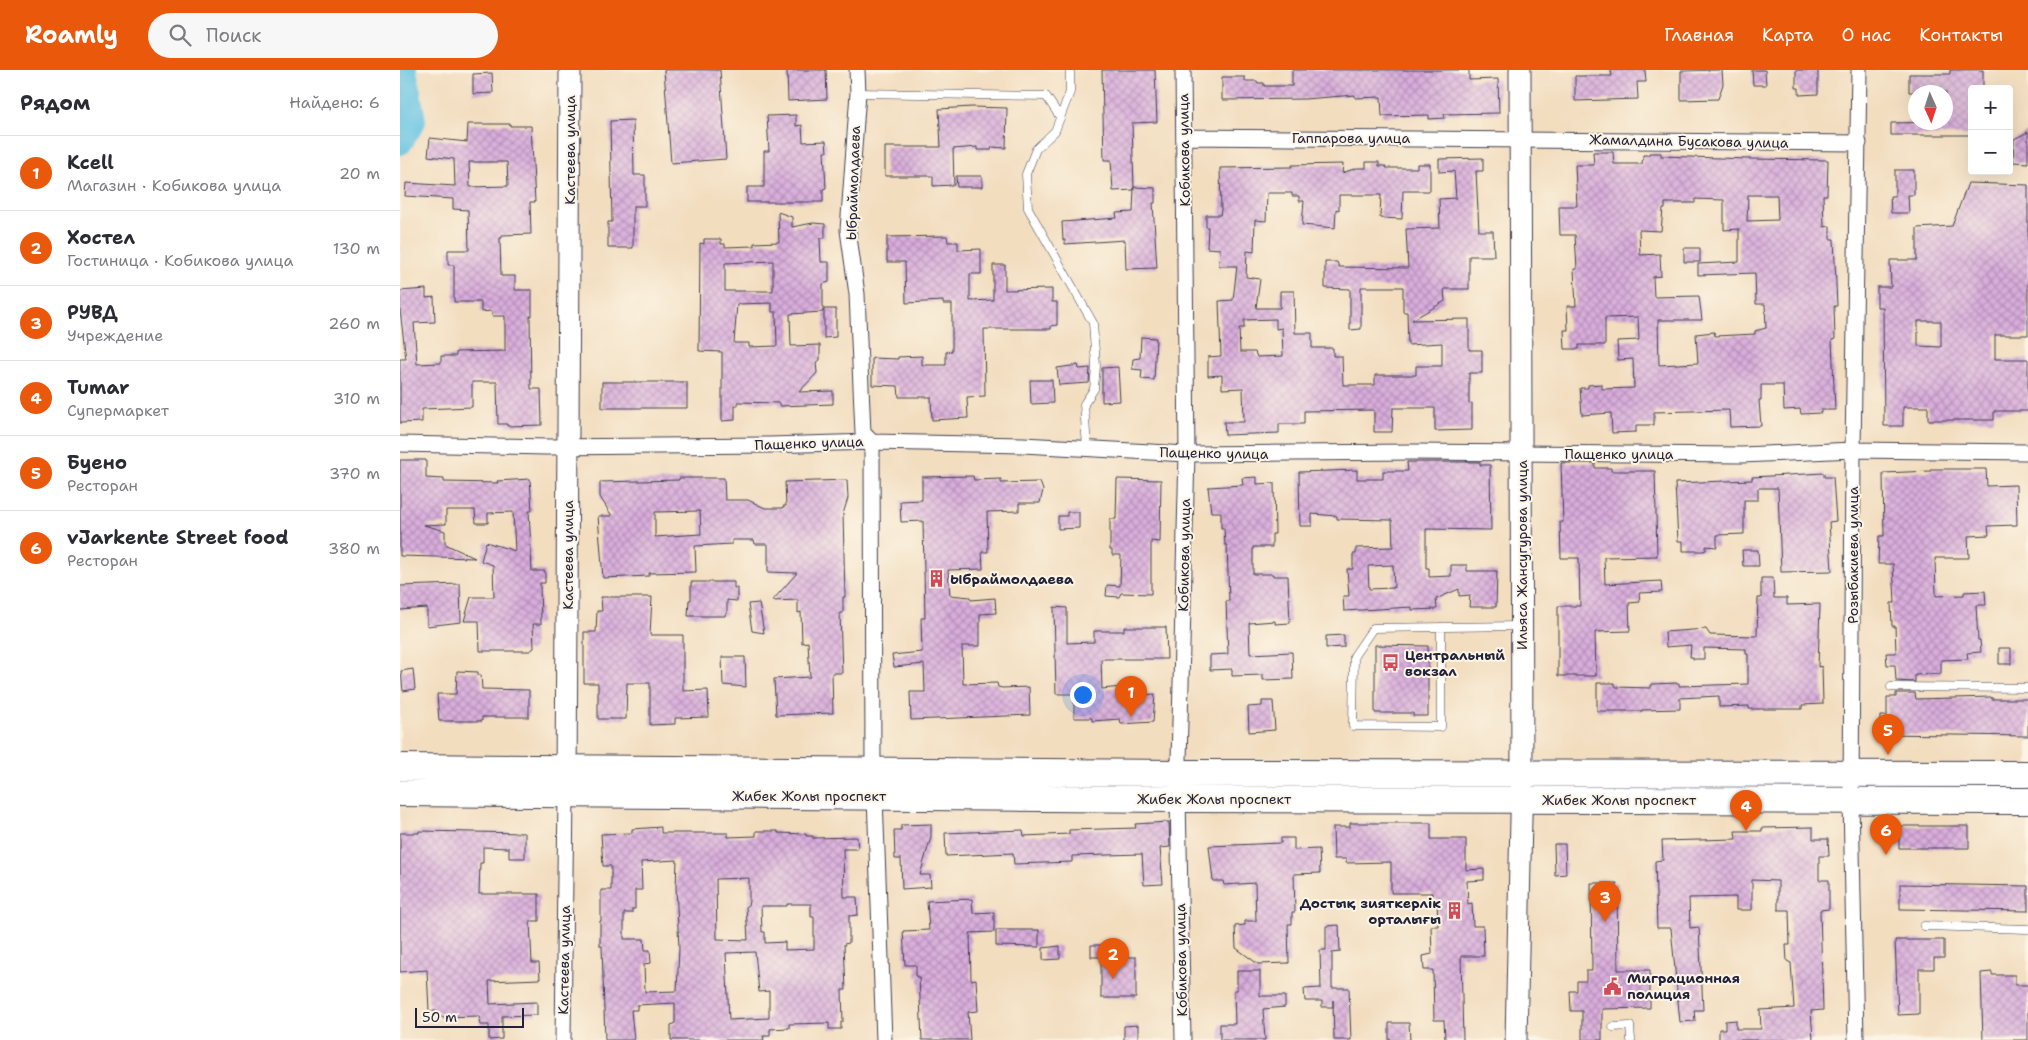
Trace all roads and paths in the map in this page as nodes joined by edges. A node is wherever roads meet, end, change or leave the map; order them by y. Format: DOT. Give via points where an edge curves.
graph roads {
  1 [pos="570,70"];
  2 [pos="857,70"];
  3 [pos="1070,70"];
  4 [pos="1182,70"];
  5 [pos="1520,70"];
  6 [pos="1859,70"];
  7 [pos="858,93"];
  8 [pos="1060,117"];
  9 [pos="1184,137"];
  10 [pos="1519,140"];
  11 [pos="1859,143"];
  12 [pos="872,442"];
  13 [pos="400,444"];
  14 [pos="569,446"];
  15 [pos="1087,448"];
  16 [pos="1853,450"];
  17 [pos="2028,452"];
  18 [pos="1522,453"];
  19 [pos="1186,454"];
  20 [pos="1522,626"];
  21 [pos="1441,627"];
  22 [pos="1891,688"];
  23 [pos="2028,688"];
  24 [pos="400,767"];
  25 [pos="566,768"];
  26 [pos="872,771"];
  27 [pos="1179,773"];
  28 [pos="1522,774"];
  29 [pos="1852,774"];
  30 [pos="2028,774"];
  31 [pos="400,793"];
  32 [pos="566,794"];
  33 [pos="875,797"];
  34 [pos="1178,799"];
  35 [pos="1522,800"];
  36 [pos="1851,801"];
  37 [pos="2028,801"];
  38 [pos="1924,926"];
  39 [pos="2028,929"];
  40 [pos="1613,1027"];
  41 [pos="563,1040"];
  42 [pos="884,1040"];
  43 [pos="1183,1040"];
  44 [pos="1516,1040"];
  45 [pos="1631,1040"];
  46 [pos="1856,1040"];
  1 -- 14 [label="street, Кастеева улица"];
  2 -- 7 [label="street, Ыбраймолдаева"];
  3 -- 8 [label="lane" via="1070,92"];
  4 -- 9 [label="street, Кобикова улица"];
  5 -- 10 [label="street, Ильяса Жансугурова улица"];
  6 -- 11 [label="street, Розыбакиева улица"];
  7 -- 8 [label="lane" via="1046,96"];
  7 -- 12 [label="street, Ыбраймолдаева" via="848,230 857,294 863,433"];
  8 -- 15 [label="lane" via="1055,131 1036,149 1026,174 1028,208 1093,323 1094,389 1084,404"];
  9 -- 10 [label="street, Гаппарова улица"];
  9 -- 19 [label="street, Кобикова улица"];
  10 -- 11 [label="street, Жамалдина Бусакова улица"];
  10 -- 18 [label="street, Ильяса Жансугурова улица"];
  11 -- 16 [label="street, Розыбакиева улица"];
  12 -- 14 [label="street, Пащенко улица"];
  12 -- 15 [label="street, Пащенко улица"];
  12 -- 26 [label="street, Ыбраймолдаева"];
  13 -- 14 [label="street, Пащенко улица"];
  14 -- 25 [label="street, Кастеева улица"];
  15 -- 19 [label="street, Пащенко улица"];
  16 -- 17 [label="street, Пащенко улица"];
  16 -- 18 [label="street, Пащенко улица" via="1742,455"];
  16 -- 29 [label="street, Розыбакиева улица"];
  18 -- 19 [label="street, Пащенко улица"];
  18 -- 20 [label="street, Ильяса Жансугурова улица"];
  19 -- 27 [label="street, Кобикова улица"];
  20 -- 21 [label="lane"];
  20 -- 28 [label="street, Ильяса Жансугурова улица"];
  21 -- 21 [label="lane" via="1373,628 1354,656 1353,726 1441,727"];
  22 -- 23 [label="lane"];
  24 -- 25 [label="highway, Жибек Жолы проспект"];
  25 -- 26 [label="highway, Жибек Жолы проспект"];
  25 -- 32 [label="street, Кастеева улица"];
  26 -- 27 [label="highway, Жибек Жолы проспект"];
  27 -- 28 [label="highway, Жибек Жолы проспект"];
  27 -- 34 [label="street, Кобикова улица"];
  28 -- 29 [label="highway, Жибек Жолы проспект"];
  28 -- 35 [label="street, Ильяса Жансугурова улица"];
  29 -- 30 [label="highway, Жибек Жолы проспект"];
  29 -- 36 [label="street, Розыбакиева улица"];
  31 -- 32 [label="highway, Жибек Жолы проспект"];
  32 -- 33 [label="highway, Жибек Жолы проспект"];
  32 -- 41 [label="street, Кастеева улица"];
  33 -- 34 [label="highway, Жибек Жолы проспект"];
  33 -- 42 [label="street"];
  34 -- 35 [label="highway, Жибек Жолы проспект"];
  34 -- 43 [label="street, Кобикова улица"];
  35 -- 36 [label="highway, Жибек Жолы проспект"];
  35 -- 44 [label="street, Ильяса Жансугурова улица"];
  36 -- 37 [label="highway, Жибек Жолы проспект"];
  36 -- 46 [label="street, Розыбакиева улица"];
  38 -- 39 [label="lane"];
  40 -- 45 [label="lane" via="1630,1026"];
}
